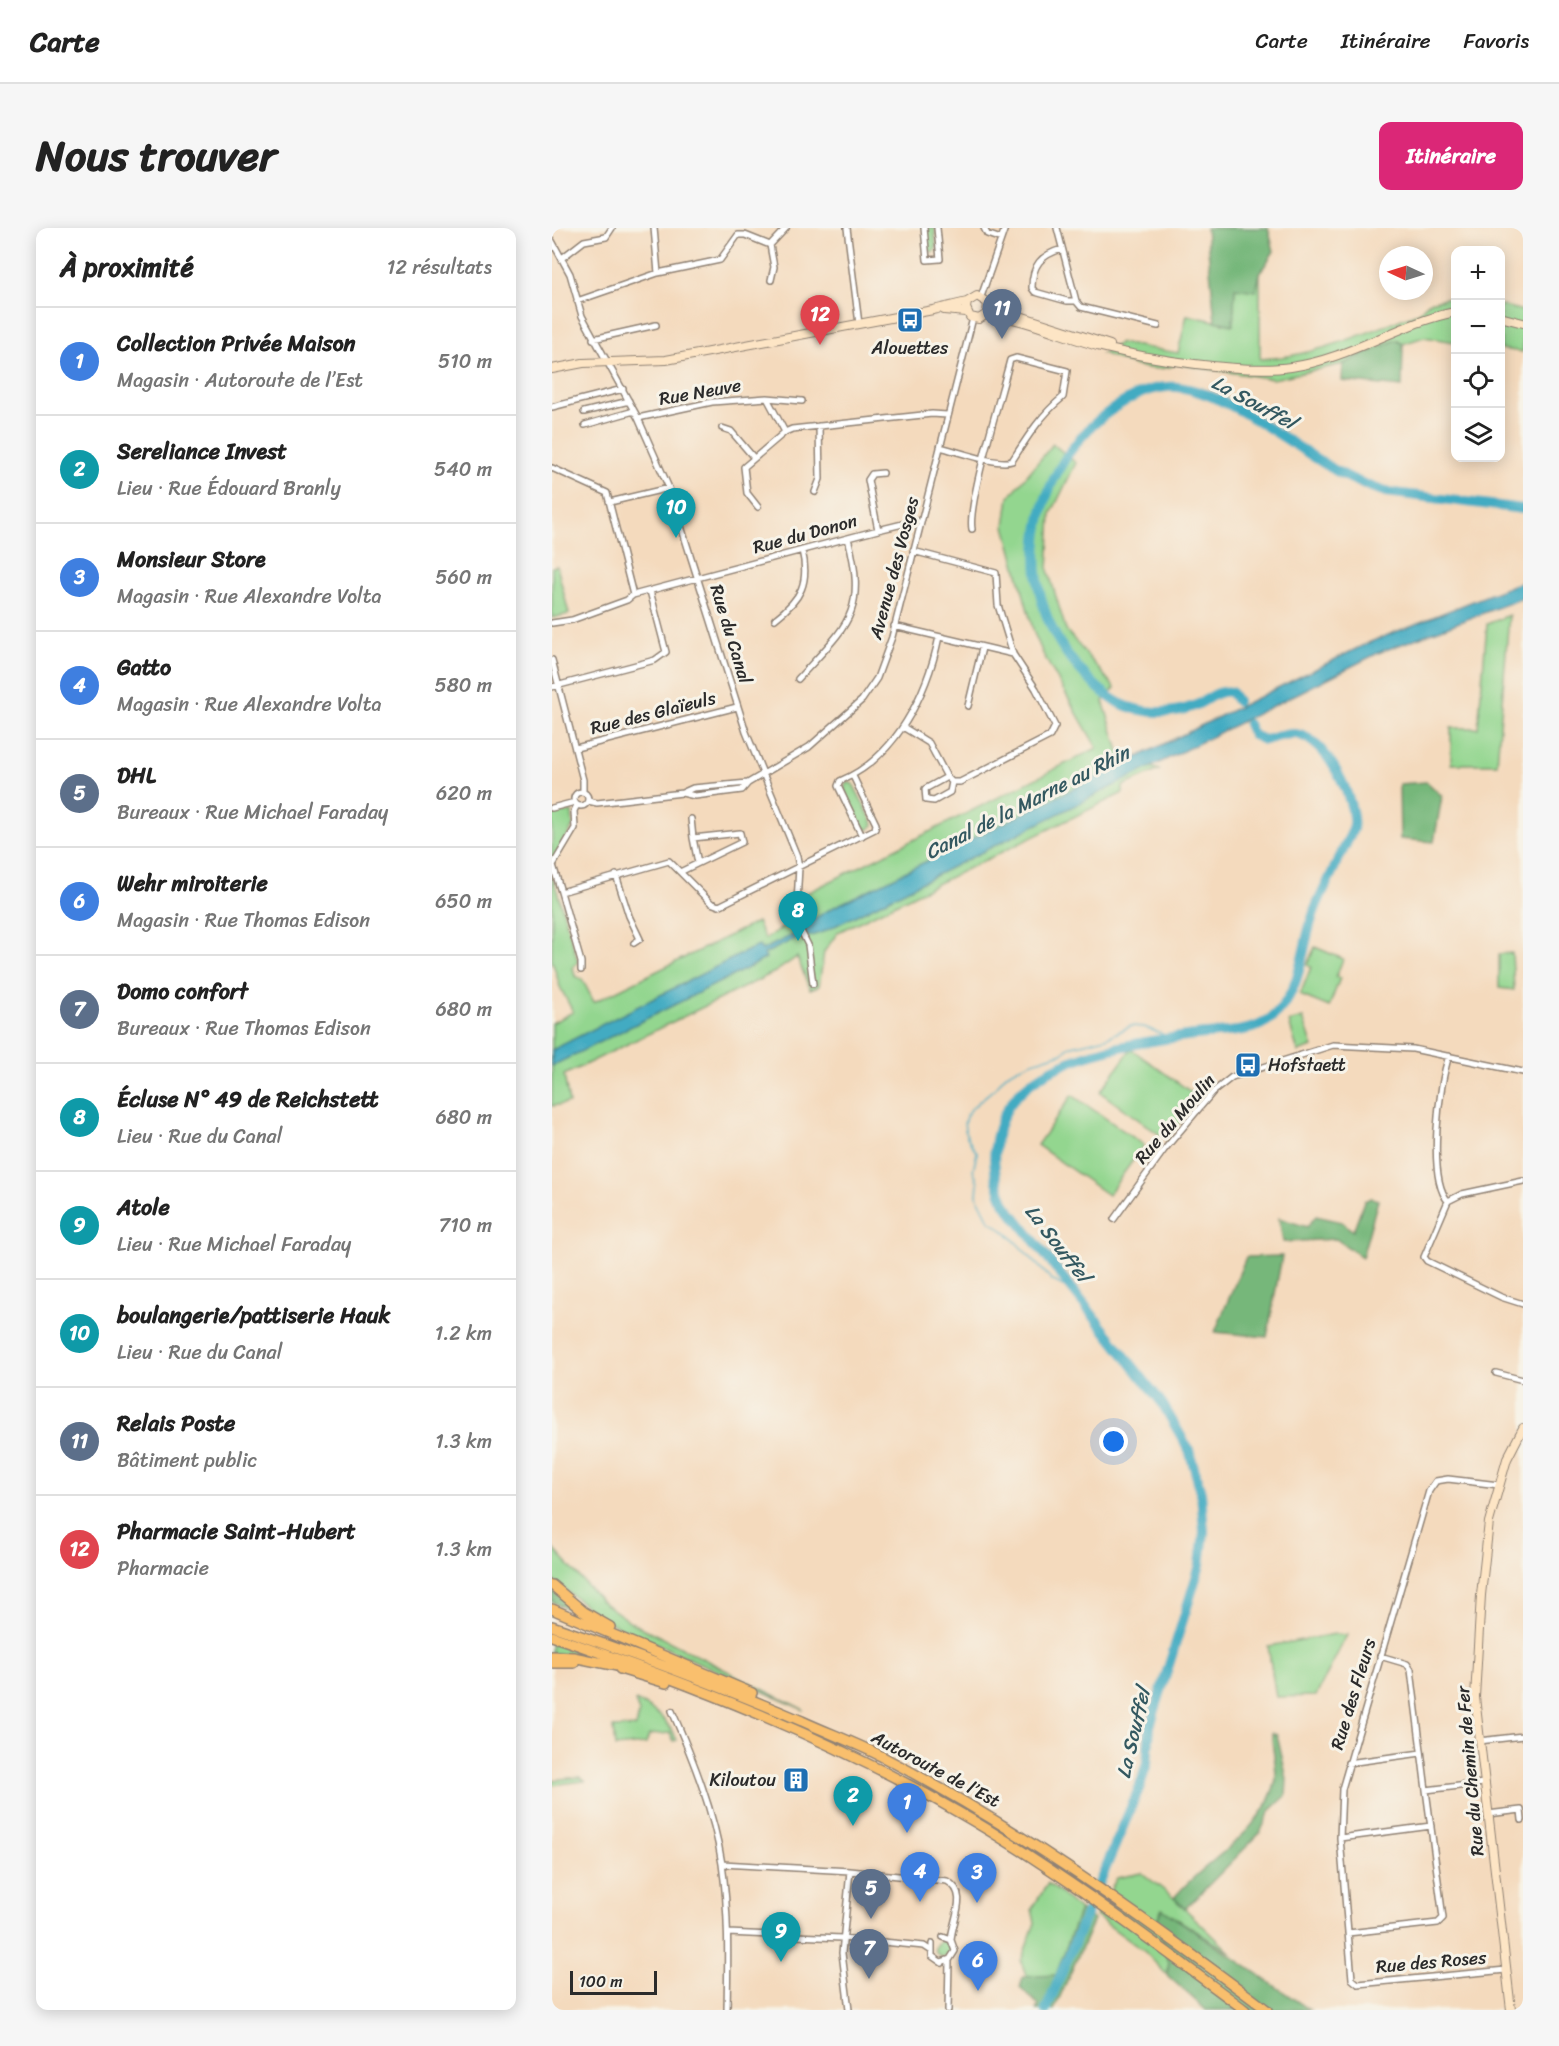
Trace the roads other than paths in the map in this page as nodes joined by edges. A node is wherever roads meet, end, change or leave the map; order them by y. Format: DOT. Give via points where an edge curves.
graph roads {
  1 [pos="612,228"];
  2 [pos="654,228"];
  3 [pos="786,228"];
  4 [pos="847,228"];
  5 [pos="924,228"];
  6 [pos="937,228"];
  7 [pos="984,228"];
  8 [pos="1005,228"];
  9 [pos="1057,228"];
  10 [pos="1001,239"];
  11 [pos="552,241"];
  12 [pos="770,245"];
  13 [pos="1062,249"];
  14 [pos="562,258"];
  15 [pos="658,273"];
  16 [pos="771,280"];
  17 [pos="981,297"];
  18 [pos="578,301"];
  19 [pos="1076,301"];
  20 [pos="967,302"];
  21 [pos="933,310"];
  22 [pos="988,310"];
  23 [pos="966,312"];
  24 [pos="1451,314"];
  25 [pos="973,318"];
  26 [pos="1505,318"];
  27 [pos="1523,323"];
  28 [pos="859,324"];
  29 [pos="656,325"];
  30 [pos="1158,326"];
  31 [pos="593,339"];
  32 [pos="608,363"];
  33 [pos="552,369"];
  34 [pos="623,389"];
  35 [pos="767,398"];
  36 [pos="629,401"];
  37 [pos="802,401"];
  38 [pos="552,407"];
  39 [pos="634,411"];
  40 [pos="584,412"];
  41 [pos="947,415"];
  42 [pos="638,418"];
  43 [pos="585,425"];
  44 [pos="819,426"];
  45 [pos="722,428"];
  46 [pos="785,432"];
  47 [pos="940,447"];
  48 [pos="754,458"];
  49 [pos="985,458"];
  50 [pos="552,468"];
  51 [pos="884,472"];
  52 [pos="669,488"];
  53 [pos="815,492"];
  54 [pos="610,502"];
  55 [pos="758,507"];
  56 [pos="921,523"];
  57 [pos="972,529"];
  58 [pos="879,530"];
  59 [pos="848,538"];
  60 [pos="802,550"];
  61 [pos="913,551"];
  62 [pos="697,578"];
  63 [pos="650,591"];
  64 [pos="633,595"];
  65 [pos="775,619"];
  66 [pos="552,623"];
  67 [pos="894,626"];
  68 [pos="939,637"];
  69 [pos="982,648"];
  70 [pos="1013,654"];
  71 [pos="552,660"];
  72 [pos="798,679"];
  73 [pos="559,685"];
  74 [pos="552,687"];
  75 [pos="737,706"];
  76 [pos="968,706"];
  77 [pos="903,727"];
  78 [pos="576,748"];
  79 [pos="764,775"];
  80 [pos="853,776"];
  81 [pos="949,780"];
  82 [pos="583,791"];
  83 [pos="588,801"];
  84 [pos="576,803"];
  85 [pos="552,808"];
  86 [pos="691,819"];
  87 [pos="862,836"];
  88 [pos="693,838"];
  89 [pos="698,863"];
  90 [pos="799,867"];
  91 [pos="680,872"];
  92 [pos="616,875"];
  93 [pos="561,892"];
  94 [pos="634,943"];
  95 [pos="580,970"];
  96 [pos="813,984"];
  97 [pos="1449,1056"];
  98 [pos="1523,1072"];
  99 [pos="1523,1181"];
  100 [pos="1448,1201"];
  101 [pos="1114,1219"];
  102 [pos="1523,1304"];
  103 [pos="1496,1373"];
  104 [pos="1523,1380"];
  105 [pos="1523,1428"];
  106 [pos="1499,1485"];
  107 [pos="552,1585"];
  108 [pos="552,1609"];
  109 [pos="552,1626"];
  110 [pos="552,1636"];
  111 [pos="658,1653"];
  112 [pos="552,1656"];
  113 [pos="1380,1656"];
  114 [pos="552,1663"];
  115 [pos="666,1683"];
  116 [pos="672,1711"];
  117 [pos="754,1712"];
  118 [pos="1523,1736"];
  119 [pos="1479,1741"];
  120 [pos="1421,1753"];
  121 [pos="879,1754"];
  122 [pos="1348,1763"];
  123 [pos="1484,1784"];
  124 [pos="1426,1790"];
  125 [pos="1488,1814"];
  126 [pos="1522,1820"];
  127 [pos="1431,1826"];
  128 [pos="1340,1838"];
  129 [pos="722,1863"];
  130 [pos="850,1871"];
  131 [pos="951,1931"];
  132 [pos="728,1933"];
  133 [pos="1348,1933"];
  134 [pos="842,1938"];
  135 [pos="943,1938"];
  136 [pos="951,1940"];
  137 [pos="931,1947"];
  138 [pos="949,1960"];
  139 [pos="940,1962"];
  140 [pos="1506,1970"];
  141 [pos="948,1971"];
  142 [pos="1358,1984"];
  143 [pos="727,2010"];
  144 [pos="849,2010"];
  145 [pos="948,2010"];
  146 [pos="1245,2010"];
  147 [pos="1267,2010"];
  148 [pos="1511,2010"];
  1 -- 14 [label="street" via="606,237 584,241"];
  2 -- 15 [label="street"];
  3 -- 12 [label="street"];
  4 -- 28 [label="street"];
  5 -- 6 [label="street" via="927,260 940,259"];
  7 -- 10 [label="street" via="987,234"];
  8 -- 10 [label="street"];
  9 -- 13 [label="street"];
  10 -- 17 [label="street"];
  11 -- 14 [label="street, Rue du Canal"];
  12 -- 15 [label="street" via="738,235 720,260"];
  12 -- 16 [label="street" via="774,267"];
  13 -- 19 [label="street"];
  13 -- 19 [label="street" via="1040,259 1032,288"];
  14 -- 18 [label="street, Rue du Canal"];
  15 -- 18 [label="street"];
  17 -- 20 [label="main road"];
  17 -- 22 [label="main road"];
  18 -- 31 [label="street, Rue du Canal"];
  19 -- 30 [label="street" via="1094,312"];
  20 -- 21 [label="main road"];
  20 -- 23 [label="main road"];
  21 -- 23 [label="main road"];
  21 -- 28 [label="main road"];
  22 -- 24 [label="main road" via="1126,351 1233,367 1290,368 1333,358"];
  22 -- 25 [label="main road" via="982,318"];
  23 -- 25 [label="main road"];
  25 -- 41 [label="street, Avenue des Vosges"];
  26 -- 27 [label="main road"];
  28 -- 32 [label="main road" via="672,359"];
  29 -- 31 [label="street"];
  31 -- 32 [label="street, Rue du Canal"];
  32 -- 33 [label="main road"];
  32 -- 34 [label="street, Rue du Canal"];
  34 -- 36 [label="street, Rue du Canal"];
  34 -- 38 [label="street"];
  35 -- 37 [label="street, Rue Neuve"];
  35 -- 42 [label="street, Rue Neuve" via="712,402"];
  35 -- 46 [label="street, Rue Neuve"];
  36 -- 39 [label="street, Rue du Canal"];
  36 -- 40 [label="street"];
  39 -- 42 [label="street, Rue du Canal"];
  39 -- 43 [label="street"];
  41 -- 44 [label="street"];
  41 -- 47 [label="street, Avenue des Vosges"];
  42 -- 52 [label="street, Rue du Canal"];
  44 -- 46 [label="street"];
  44 -- 53 [label="street" via="820,479"];
  45 -- 48 [label="street" via="731,431"];
  46 -- 48 [label="street"];
  47 -- 49 [label="street"];
  47 -- 56 [label="street, Avenue des Vosges"];
  48 -- 55 [label="street" via="743,473 747,493"];
  49 -- 49 [label="street" via="1012,461 1028,433 1063,397 1068,376 1064,369 1010,360"];
  49 -- 57 [label="street" via="970,519"];
  50 -- 54 [label="street" via="607,493"];
  51 -- 58 [label="street" via="872,474 868,480"];
  52 -- 54 [label="street"];
  52 -- 62 [label="street, Rue du Canal"];
  54 -- 64 [label="street"];
  56 -- 58 [label="street, Rue du Donon"];
  56 -- 61 [label="street, Avenue des Vosges"];
  58 -- 59 [label="street, Rue du Donon"];
  59 -- 60 [label="street, Rue du Donon"];
  59 -- 72 [label="street" via="856,571 852,612 836,640"];
  60 -- 62 [label="street, Rue du Donon"];
  60 -- 65 [label="street" via="806,567 804,585 791,606"];
  61 -- 67 [label="street, Avenue des Vosges"];
  61 -- 70 [label="street" via="996,573 998,605"];
  62 -- 63 [label="street, Rue du Donon"];
  62 -- 75 [label="street, Rue du Canal"];
  63 -- 64 [label="street, Rue du Donon"];
  63 -- 73 [label="street" via="666,652 655,660"];
  64 -- 66 [label="street, Rue du Donon" via="572,620"];
  67 -- 68 [label="street"];
  67 -- 79 [label="street, Avenue des Vosges" via="877,678 862,700 827,734"];
  68 -- 69 [label="street"];
  68 -- 77 [label="street" via="927,678"];
  69 -- 70 [label="street"];
  69 -- 76 [label="street"];
  70 -- 81 [label="street" via="1054,723 1054,732 960,782"];
  71 -- 73 [label="street"];
  73 -- 74 [label="street"];
  73 -- 78 [label="street"];
  75 -- 78 [label="street, Rue des Glaïeuls"];
  75 -- 79 [label="street, Rue du Canal"];
  77 -- 80 [label="street"];
  77 -- 81 [label="street" via="929,743"];
  78 -- 82 [label="street"];
  79 -- 83 [label="street, Avenue des Vosges" via="748,783 693,788 682,793"];
  79 -- 90 [label="street, Rue du Canal"];
  80 -- 87 [label="street" via="876,824 875,829"];
  80 -- 87 [label="street" via="840,781 838,786"];
  81 -- 81 [label="street" via="925,789 926,800 934,801 950,792"];
  82 -- 83 [label="street"];
  82 -- 84 [label="street" via="576,793"];
  83 -- 84 [label="street" via="583,806"];
  84 -- 85 [label="street"];
  84 -- 93 [label="street" via="575,828 553,865"];
  86 -- 88 [label="street"];
  87 -- 90 [label="street"];
  88 -- 89 [label="street"];
  88 -- 89 [label="street" via="740,833 742,842"];
  89 -- 91 [label="street"];
  90 -- 91 [label="street" via="719,906"];
  90 -- 96 [label="street, Rue du Canal" via="797,922 806,940"];
  91 -- 92 [label="street" via="669,861 663,861"];
  92 -- 93 [label="street"];
  92 -- 94 [label="street" via="628,916 640,939"];
  93 -- 95 [label="street"];
  97 -- 98 [label="street, Rue du Moulin"];
  97 -- 100 [label="street" via="1437,1138 1440,1186"];
  97 -- 101 [label="street, Rue du Moulin" via="1413,1049 1333,1045 1232,1077 1213,1092 1164,1150"];
  99 -- 100 [label="street" via="1462,1194"];
  100 -- 102 [label="street" via="1424,1257 1461,1278"];
  103 -- 104 [label="street"];
  105 -- 106 [label="main road, Rue du Chemin de Fer"];
  106 -- 113 [label="street, Rue des Fleurs" via="1448,1479 1436,1481 1429,1491"];
  106 -- 119 [label="main road, Rue du Chemin de Fer" via="1489,1522 1481,1595 1475,1697"];
  107 -- 111 [label="highway" via="584,1612"];
  108 -- 111 [label="highway"];
  109 -- 121 [label="highway, Autoroute de l’Est" via="724,1687"];
  110 -- 117 [label="highway, Autoroute de l’Est"];
  111 -- 121 [label="highway"];
  112 -- 115 [label="highway" via="622,1666"];
  113 -- 120 [label="street" via="1407,1664 1411,1670"];
  113 -- 122 [label="street, Rue des Fleurs"];
  114 -- 115 [label="highway" via="603,1666"];
  115 -- 117 [label="highway"];
  116 -- 129 [label="street" via="698,1776"];
  117 -- 146 [label="highway, Autoroute de l’Est" via="863,1761 998,1836"];
  118 -- 119 [label="street"];
  119 -- 123 [label="main road, Rue du Chemin de Fer"];
  120 -- 122 [label="street"];
  120 -- 124 [label="street"];
  121 -- 147 [label="highway, Autoroute de l’Est" via="1004,1825 1080,1875"];
  122 -- 128 [label="street, Rue des Fleurs"];
  123 -- 124 [label="street"];
  123 -- 125 [label="main road, Rue du Chemin de Fer"];
  124 -- 127 [label="street"];
  125 -- 126 [label="street" via="1521,1810"];
  125 -- 140 [label="main road, Rue du Chemin de Fer"];
  127 -- 128 [label="street"];
  127 -- 133 [label="street" via="1443,1918 1438,1923"];
  128 -- 133 [label="street, Rue des Fleurs"];
  129 -- 130 [label="street"];
  129 -- 132 [label="street"];
  130 -- 131 [label="street" via="947,1881 954,1885 959,1896"];
  130 -- 134 [label="street"];
  131 -- 135 [label="street"];
  131 -- 136 [label="street"];
  132 -- 134 [label="street"];
  132 -- 143 [label="street"];
  133 -- 142 [label="street, Rue des Fleurs" via="1352,1979"];
  134 -- 137 [label="street"];
  134 -- 144 [label="street"];
  135 -- 136 [label="street"];
  135 -- 137 [label="street"];
  136 -- 138 [label="street" via="955,1950"];
  137 -- 139 [label="street" via="932,1956"];
  138 -- 139 [label="street"];
  138 -- 141 [label="street"];
  139 -- 141 [label="street"];
  140 -- 142 [label="street, Rue des Roses"];
  140 -- 148 [label="main road, Rue du Chemin de Fer"];
  141 -- 145 [label="street"];
}
